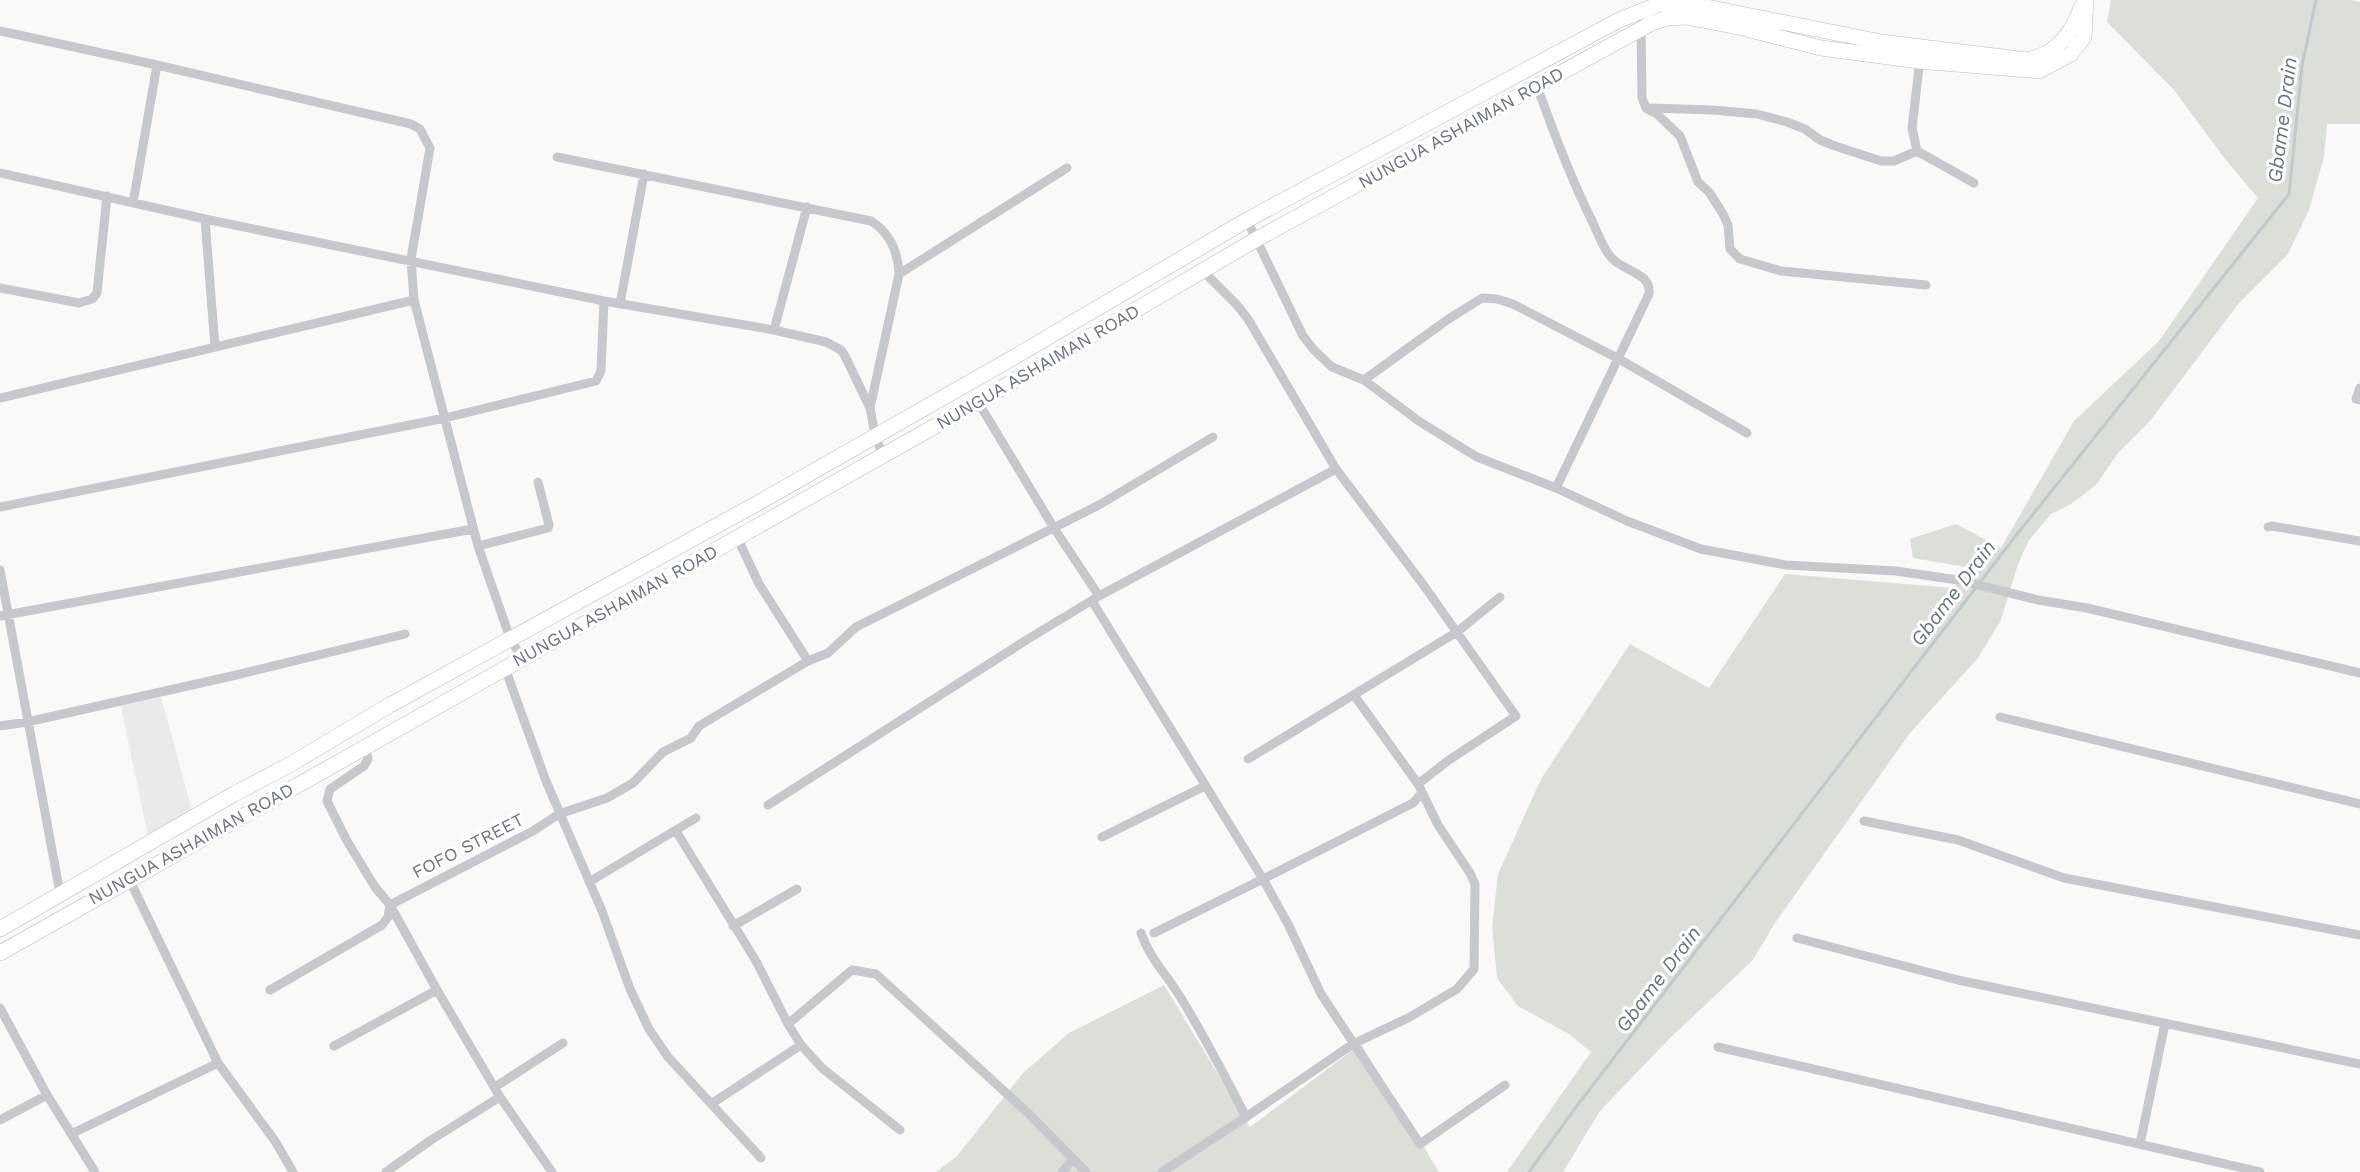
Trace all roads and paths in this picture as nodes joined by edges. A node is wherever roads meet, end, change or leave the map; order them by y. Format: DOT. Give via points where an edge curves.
graph roads {
  1 [pos="2085,0"];
  2 [pos="1641,28"];
  3 [pos="0,31"];
  4 [pos="1921,54"];
  5 [pos="157,64"];
  6 [pos="1537,86"];
  7 [pos="1646,108"];
  8 [pos="1917,151"];
  9 [pos="557,156"];
  10 [pos="1067,168"];
  11 [pos="0,173"];
  12 [pos="644,174"];
  13 [pos="1974,183"];
  14 [pos="107,196"];
  15 [pos="133,203"];
  16 [pos="807,207"];
  17 [pos="205,219"];
  18 [pos="1247,220"];
  19 [pos="1257,240"];
  20 [pos="411,260"];
  21 [pos="1203,271"];
  22 [pos="899,274"];
  23 [pos="1926,285"];
  24 [pos="0,288"];
  25 [pos="414,300"];
  26 [pos="604,300"];
  27 [pos="620,304"];
  28 [pos="774,330"];
  29 [pos="215,347"];
  30 [pos="1619,359"];
  31 [pos="1364,380"];
  32 [pos="2360,388"];
  33 [pos="0,398"];
  34 [pos="2360,400"];
  35 [pos="978,402"];
  36 [pos="870,408"];
  37 [pos="445,418"];
  38 [pos="1747,433"];
  39 [pos="875,435"];
  40 [pos="1213,437"];
  41 [pos="883,456"];
  42 [pos="1336,469"];
  43 [pos="538,482"];
  44 [pos="1556,488"];
  45 [pos="0,507"];
  46 [pos="2268,527"];
  47 [pos="1054,528"];
  48 [pos="473,529"];
  49 [pos="737,537"];
  50 [pos="2360,541"];
  51 [pos="478,546"];
  52 [pos="0,570"];
  53 [pos="1500,597"];
  54 [pos="1095,599"];
  55 [pos="4,616"];
  56 [pos="1457,632"];
  57 [pos="405,633"];
  58 [pos="510,638"];
  59 [pos="522,659"];
  60 [pos="808,661"];
  61 [pos="505,668"];
  62 [pos="2360,673"];
  63 [pos="1354,695"];
  64 [pos="2000,717"];
  65 [pos="27,722"];
  66 [pos="0,726"];
  67 [pos="365,747"];
  68 [pos="1248,759"];
  69 [pos="1205,786"];
  70 [pos="1420,789"];
  71 [pos="2360,804"];
  72 [pos="768,805"];
  73 [pos="560,814"];
  74 [pos="696,818"];
  75 [pos="1864,820"];
  76 [pos="676,831"];
  77 [pos="1102,837"];
  78 [pos="132,878"];
  79 [pos="1263,879"];
  80 [pos="589,882"];
  81 [pos="797,888"];
  82 [pos="60,893"];
  83 [pos="390,905"];
  84 [pos="733,926"];
  85 [pos="0,929"];
  86 [pos="1141,933"];
  87 [pos="1154,933"];
  88 [pos="2360,935"];
  89 [pos="1797,938"];
  90 [pos="0,953"];
  91 [pos="270,990"];
  92 [pos="437,990"];
  93 [pos="0,1008"];
  94 [pos="2165,1023"];
  95 [pos="788,1024"];
  96 [pos="563,1043"];
  97 [pos="1353,1044"];
  98 [pos="801,1045"];
  99 [pos="334,1046"];
  100 [pos="1718,1047"];
  101 [pos="218,1063"];
  102 [pos="2360,1064"];
  103 [pos="1505,1085"];
  104 [pos="495,1087"];
  105 [pos="47,1095"];
  106 [pos="500,1097"];
  107 [pos="711,1104"];
  108 [pos="1246,1118"];
  109 [pos="0,1120"];
  110 [pos="900,1130"];
  111 [pos="71,1134"];
  112 [pos="2140,1143"];
  113 [pos="760,1158"];
  114 [pos="1073,1159"];
  115 [pos="95,1172"];
  116 [pos="293,1172"];
  117 [pos="386,1172"];
  118 [pos="552,1172"];
  119 [pos="1062,1172"];
  120 [pos="1086,1172"];
  121 [pos="1162,1172"];
  122 [pos="2260,1172"];
  1 -- 4 [label="main road, NUNGUA ASHAIMAN ROAD" via="2084,36 2071,54 2039,71"];
  2 -- 4 [label="main road, NUNGUA ASHAIMAN ROAD" via="1667,18 1687,17 1821,48"];
  2 -- 6 [label="main road, NUNGUA ASHAIMAN ROAD"];
  2 -- 7 [label="street" via="1642,98"];
  3 -- 5 [label="street"];
  4 -- 8 [label="street" via="1912,128"];
  4 -- 18 [label="main road, NUNGUA ASHAIMAN ROAD" via="1708,6 1660,4 1599,30"];
  5 -- 15 [label="street"];
  5 -- 20 [label="street" via="420,129 430,148"];
  6 -- 19 [label="main road, NUNGUA ASHAIMAN ROAD"];
  6 -- 30 [label="street" via="1571,178 1609,255 1619,266 1647,279 1650,286"];
  7 -- 8 [label="street" via="1757,114 1881,160 1894,161"];
  7 -- 23 [label="street" via="1680,136 1698,182 1709,192 1728,225 1730,249 1740,259 1781,271"];
  8 -- 13 [label="street"];
  9 -- 12 [label="street"];
  10 -- 22 [label="street"];
  11 -- 14 [label="street"];
  12 -- 16 [label="street"];
  12 -- 27 [label="street"];
  14 -- 15 [label="street"];
  14 -- 24 [label="street" via="97,293 92,299 79,303"];
  15 -- 17 [label="street"];
  16 -- 22 [label="street" via="871,221 882,228 898,256"];
  16 -- 28 [label="street"];
  17 -- 20 [label="street"];
  17 -- 29 [label="street"];
  18 -- 19 [label="street"];
  18 -- 39 [label="main road, NUNGUA ASHAIMAN ROAD"];
  19 -- 21 [label="main road, NUNGUA ASHAIMAN ROAD"];
  19 -- 31 [label="street" via="1308,343 1332,366"];
  20 -- 25 [label="street"];
  20 -- 26 [label="street"];
  21 -- 35 [label="main road, NUNGUA ASHAIMAN ROAD"];
  21 -- 42 [label="street" via="1248,319"];
  22 -- 36 [label="street"];
  25 -- 29 [label="street"];
  25 -- 37 [label="street"];
  26 -- 27 [label="street"];
  26 -- 37 [label="street" via="601,371 596,381"];
  27 -- 28 [label="street"];
  28 -- 36 [label="street" via="826,342 841,350"];
  29 -- 33 [label="street"];
  30 -- 31 [label="street" via="1513,304 1482,298"];
  30 -- 38 [label="street"];
  30 -- 44 [label="street"];
  31 -- 44 [label="street" via="1420,422 1477,457"];
  32 -- 34 [label="street" via="2356,395"];
  35 -- 41 [label="main road, NUNGUA ASHAIMAN ROAD"];
  35 -- 47 [label="street"];
  36 -- 39 [label="street"];
  37 -- 45 [label="street"];
  37 -- 48 [label="street"];
  39 -- 41 [label="street"];
  39 -- 58 [label="main road, NUNGUA ASHAIMAN ROAD"];
  40 -- 47 [label="street, FOFO STREET"];
  41 -- 49 [label="main road, NUNGUA ASHAIMAN ROAD"];
  42 -- 54 [label="street"];
  42 -- 56 [label="street"];
  43 -- 51 [label="street" via="548,528"];
  44 -- 62 [label="street" via="1701,549 1786,566 1896,571 1958,580"];
  46 -- 50 [label="street"];
  47 -- 54 [label="street"];
  47 -- 60 [label="street, FOFO STREET" via="864,623 836,648"];
  48 -- 51 [label="street"];
  48 -- 55 [label="street"];
  49 -- 59 [label="main road, NUNGUA ASHAIMAN ROAD"];
  49 -- 60 [label="street" via="759,584"];
  51 -- 58 [label="street"];
  52 -- 55 [label="street"];
  53 -- 56 [label="street"];
  54 -- 69 [label="street"];
  54 -- 72 [label="street"];
  55 -- 65 [label="street"];
  56 -- 63 [label="street"];
  56 -- 70 [label="street" via="1516,716 1449,760"];
  57 -- 65 [label="street"];
  58 -- 59 [label="street"];
  58 -- 82 [label="main road, NUNGUA ASHAIMAN ROAD"];
  59 -- 61 [label="main road, NUNGUA ASHAIMAN ROAD"];
  60 -- 73 [label="street, FOFO STREET" via="699,726 691,738 663,752 633,783 607,798"];
  61 -- 67 [label="main road, NUNGUA ASHAIMAN ROAD"];
  61 -- 73 [label="street"];
  63 -- 68 [label="street"];
  63 -- 70 [label="street"];
  64 -- 71 [label="street"];
  65 -- 66 [label="street"];
  65 -- 82 [label="street"];
  67 -- 78 [label="main road, NUNGUA ASHAIMAN ROAD"];
  67 -- 83 [label="street" via="368,759 364,766 330,789 327,801 347,841"];
  69 -- 77 [label="street"];
  69 -- 79 [label="street"];
  70 -- 79 [label="street" via="1413,803"];
  70 -- 97 [label="street" via="1475,884 1474,969 1457,989"];
  73 -- 80 [label="street"];
  73 -- 83 [label="street, FOFO STREET"];
  74 -- 76 [label="street"];
  75 -- 88 [label="street" via="1958,840 2064,878"];
  76 -- 80 [label="street"];
  76 -- 84 [label="street"];
  78 -- 90 [label="main road, NUNGUA ASHAIMAN ROAD"];
  78 -- 101 [label="street"];
  79 -- 87 [label="street"];
  79 -- 97 [label="street" via="1321,994"];
  80 -- 107 [label="street" via="649,1029 668,1057"];
  81 -- 84 [label="street"];
  82 -- 85 [label="main road, NUNGUA ASHAIMAN ROAD"];
  83 -- 91 [label="street" via="382,925"];
  83 -- 92 [label="street"];
  84 -- 95 [label="street"];
  86 -- 108 [label="street" via="1147,950 1178,993"];
  89 -- 94 [label="street" via="1958,980"];
  92 -- 99 [label="street"];
  92 -- 104 [label="street"];
  93 -- 105 [label="street"];
  94 -- 102 [label="street"];
  94 -- 112 [label="street"];
  95 -- 98 [label="street"];
  95 -- 114 [label="street" via="852,970 876,974"];
  96 -- 104 [label="street"];
  97 -- 103 [label="street" via="1420,1144"];
  97 -- 108 [label="street"];
  98 -- 107 [label="street"];
  98 -- 110 [label="street" via="822,1068"];
  100 -- 112 [label="street"];
  101 -- 111 [label="street"];
  101 -- 116 [label="street"];
  104 -- 106 [label="street"];
  105 -- 109 [label="street"];
  105 -- 111 [label="street"];
  106 -- 117 [label="street"];
  106 -- 118 [label="street"];
  107 -- 113 [label="street"];
  108 -- 121 [label="street"];
  111 -- 115 [label="street"];
  112 -- 122 [label="street"];
  114 -- 119 [label="street"];
  114 -- 120 [label="street"];
}
